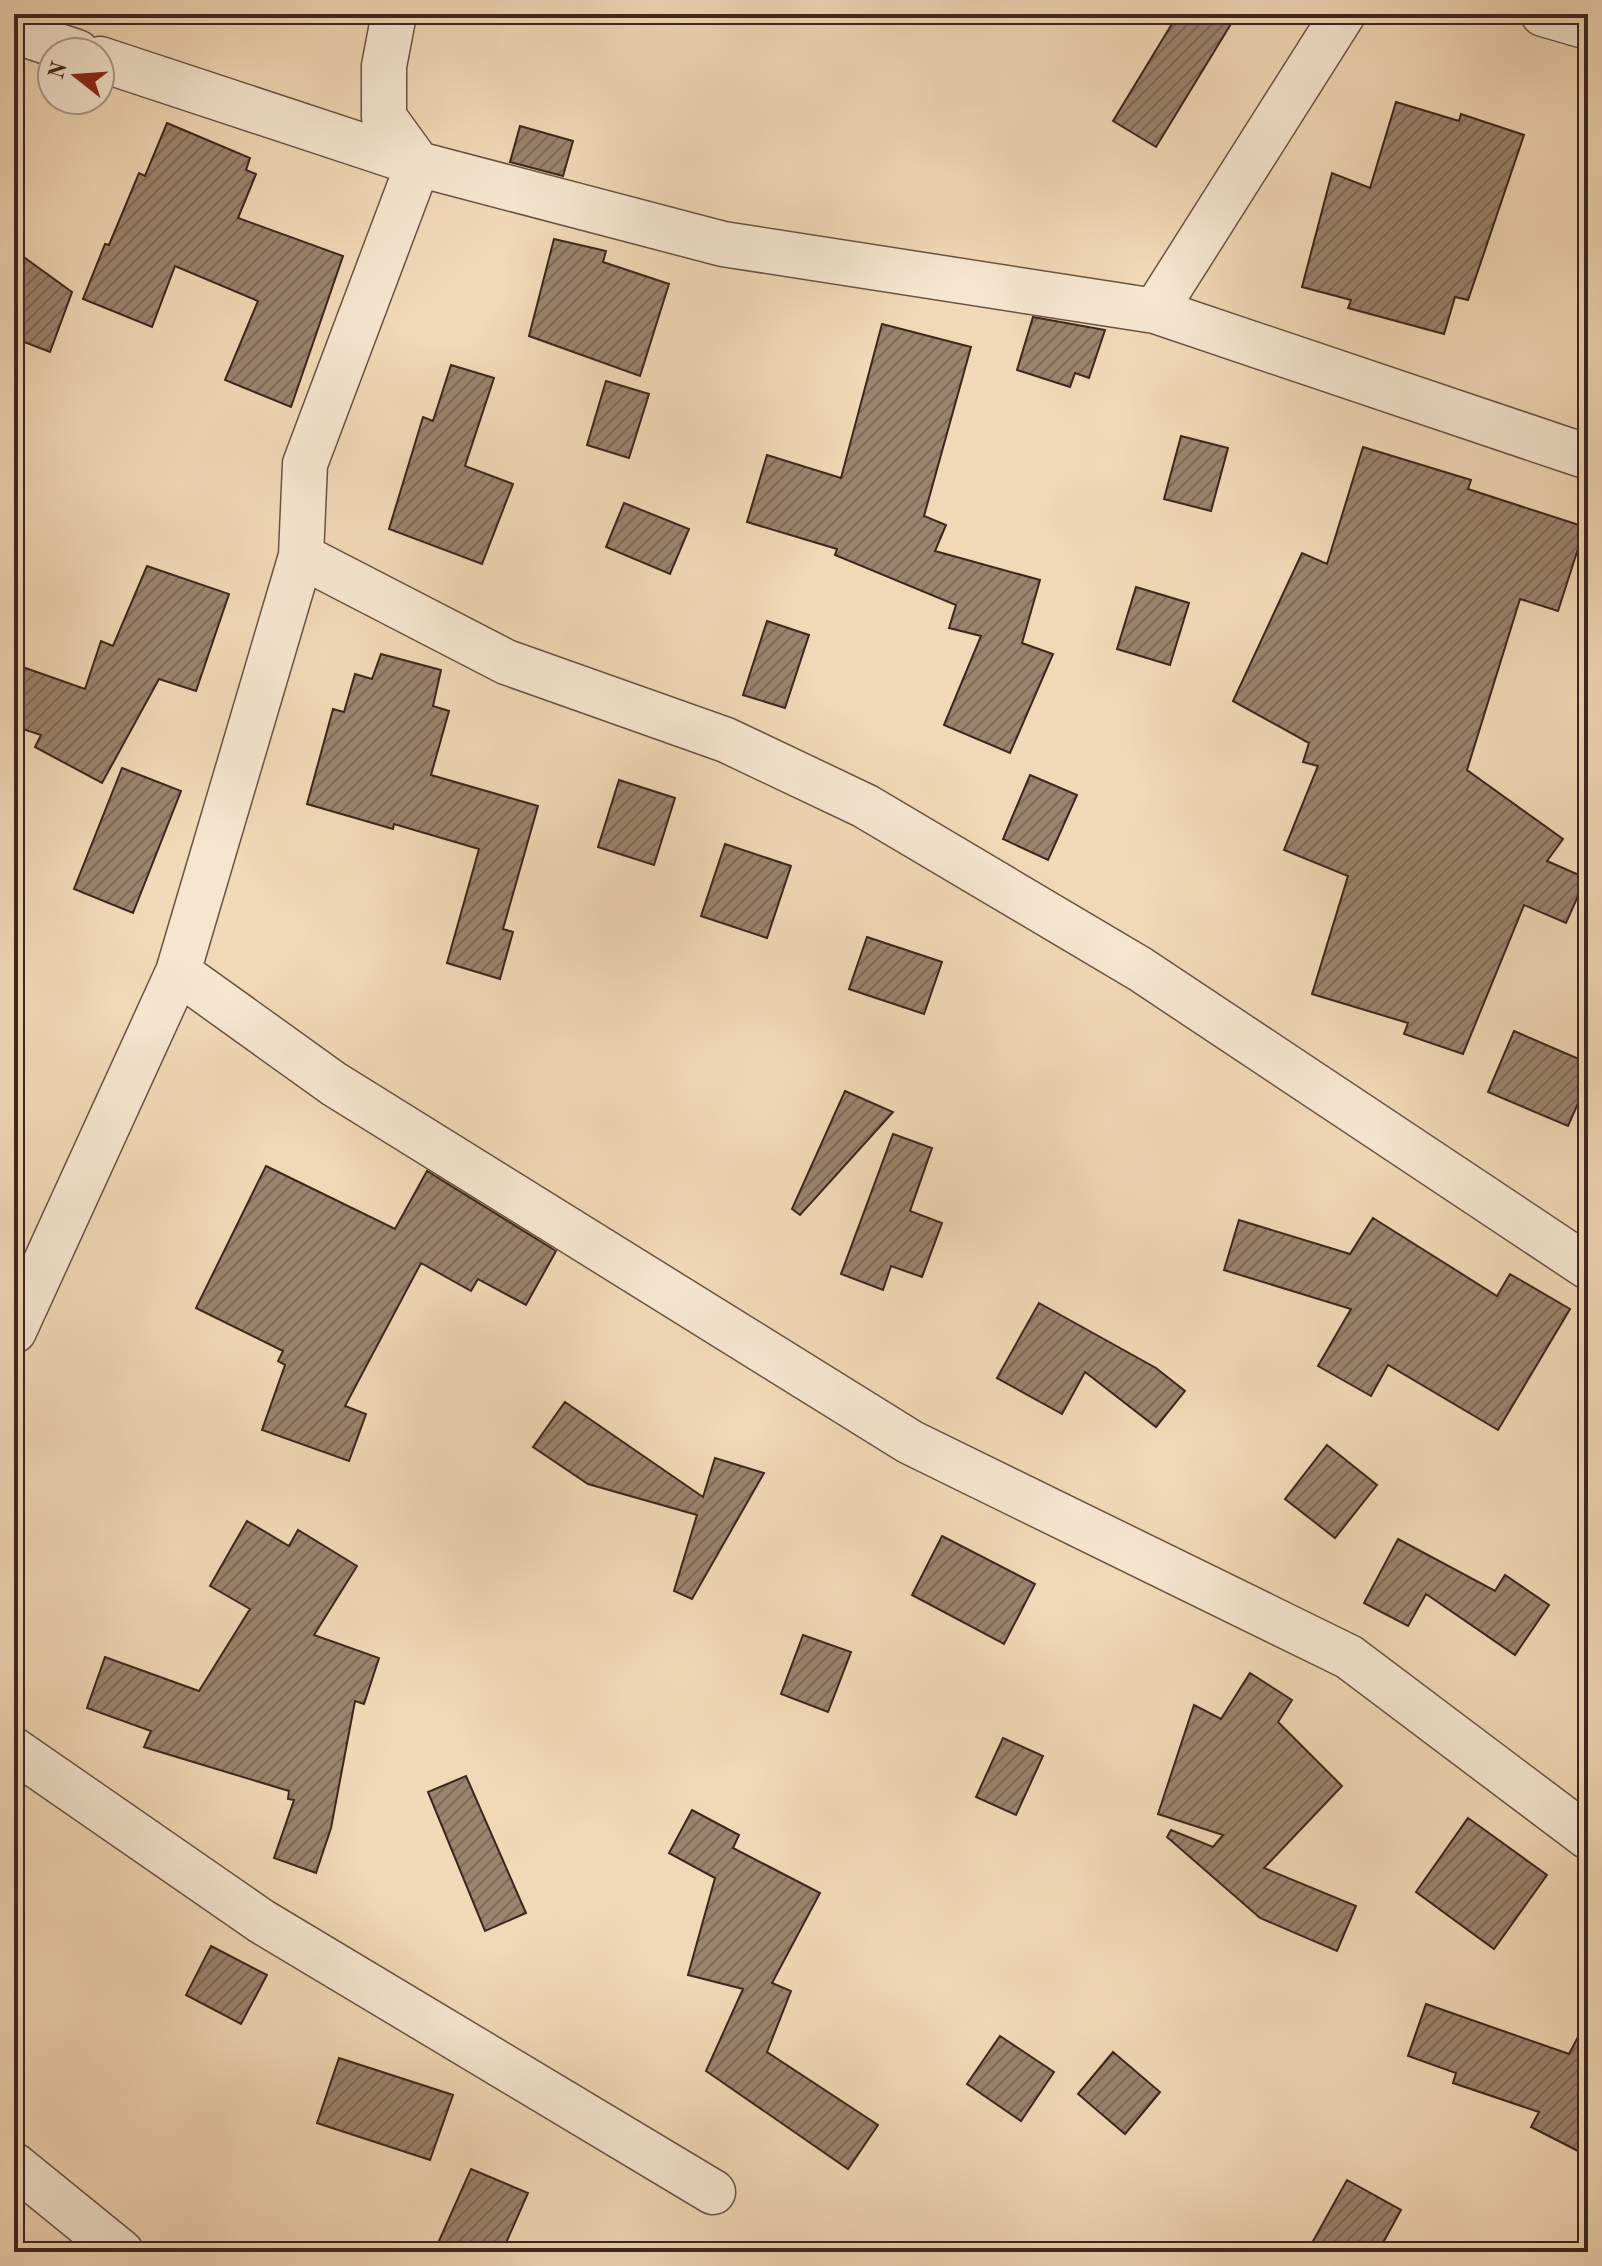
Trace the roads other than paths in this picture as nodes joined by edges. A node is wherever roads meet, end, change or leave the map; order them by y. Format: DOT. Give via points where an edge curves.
graph roads {
  1 [pos="394,14"];
  2 [pos="1343,14"];
  3 [pos="1543,14"];
  4 [pos="1588,27"];
  5 [pos="14,31"];
  6 [pos="36,38"];
  7 [pos="116,64"];
  8 [pos="418,164"];
  9 [pos="1155,311"];
  10 [pos="1588,457"];
  11 [pos="301,556"];
  12 [pos="178,972"];
  13 [pos="1588,1267"];
  14 [pos="14,1331"];
  15 [pos="14,1750"];
  16 [pos="1588,1837"];
  17 [pos="14,2165"];
  18 [pos="713,2192"];
  19 [pos="121,2252"];
  1 -- 8 [label="street" via="384,66 384,117"];
  2 -- 9 [label="street"];
  3 -- 4 [label="street"];
  5 -- 6 [label="street"];
  7 -- 8 [label="street"];
  8 -- 9 [label="street" via="723,244"];
  8 -- 11 [label="street" via="305,464"];
  9 -- 10 [label="street"];
  11 -- 12 [label="street"];
  11 -- 13 [label="street" via="506,662 726,740 865,806 1140,969"];
  12 -- 14 [label="street"];
  12 -- 16 [label="street" via="334,1084 910,1442 1349,1657"];
  15 -- 18 [label="street" via="261,1921"];
  17 -- 19 [label="street"];
}
